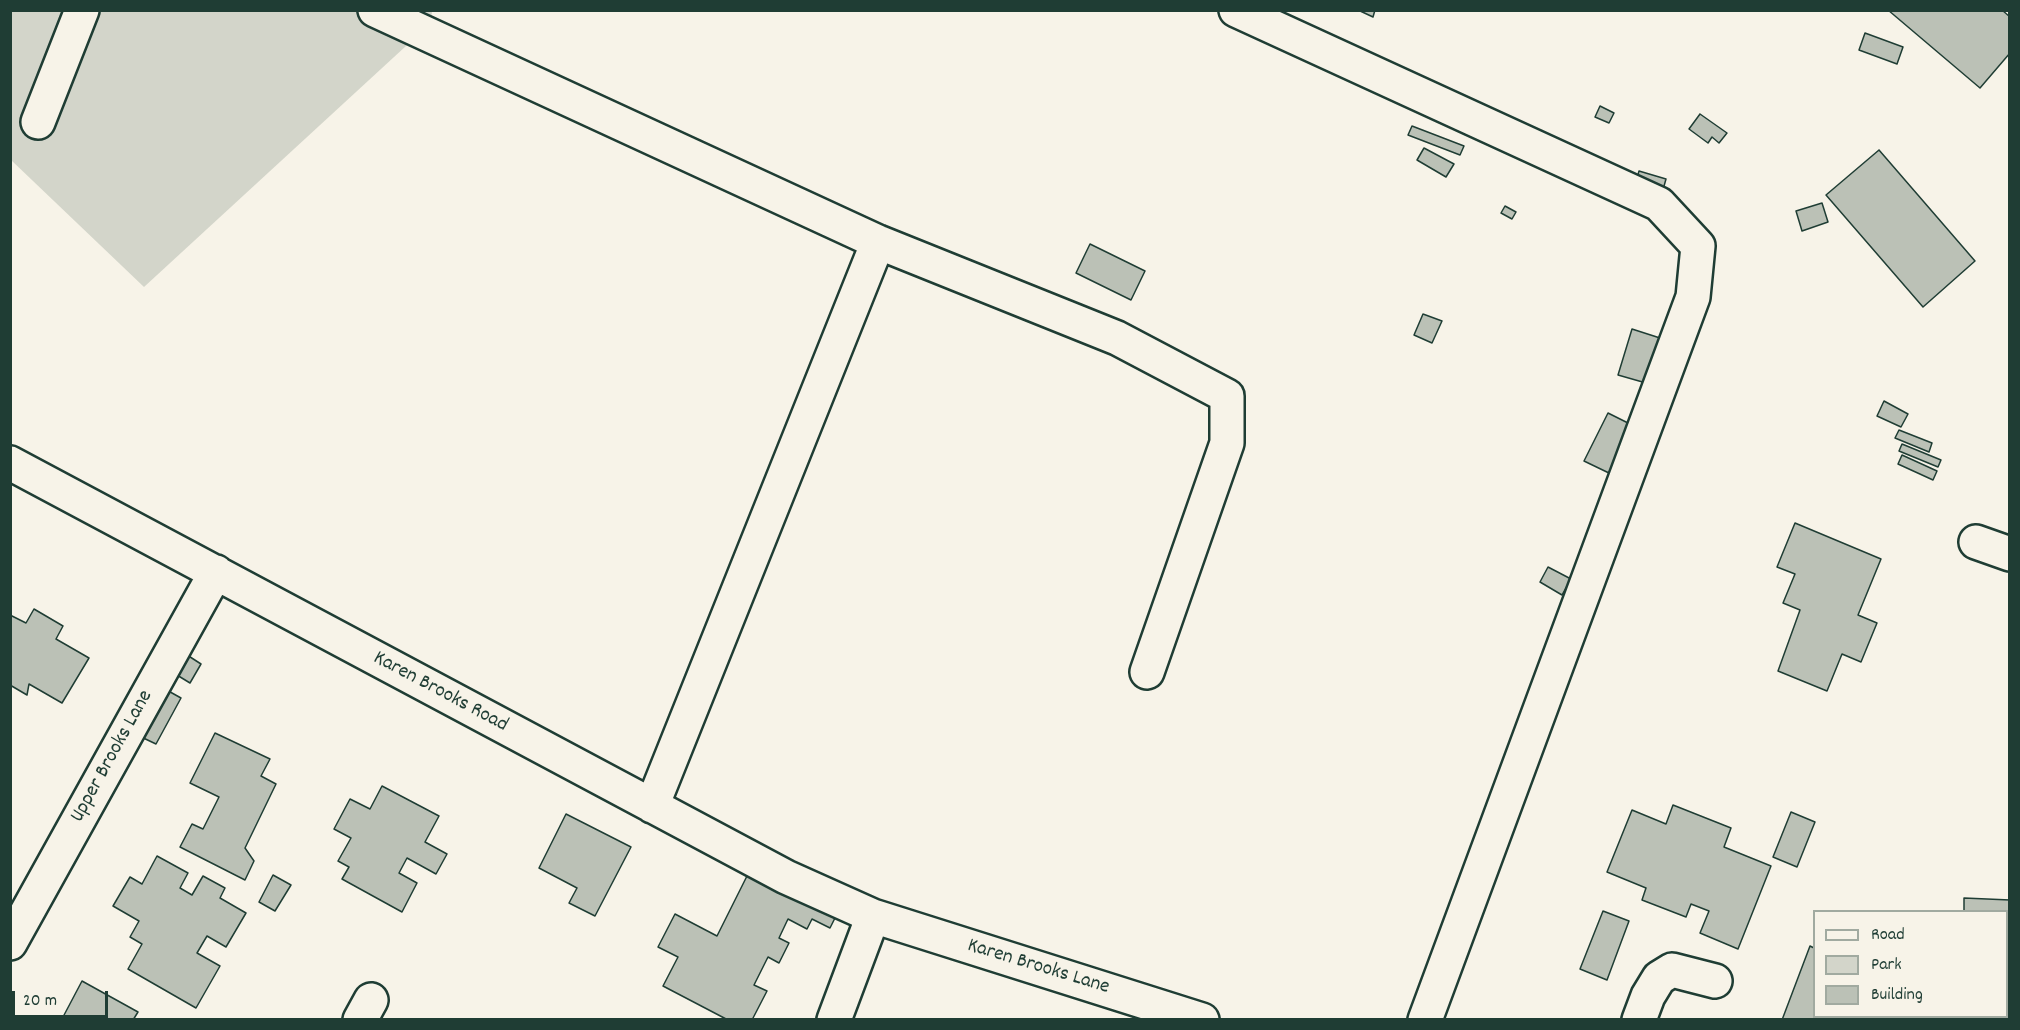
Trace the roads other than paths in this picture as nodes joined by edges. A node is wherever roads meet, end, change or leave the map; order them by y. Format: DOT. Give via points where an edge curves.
graph roads {
  1 [pos="82,10"];
  2 [pos="375,10"];
  3 [pos="1236,10"];
  4 [pos="38,122"];
  5 [pos="878,242"];
  6 [pos="10,463"];
  7 [pos="1976,542"];
  8 [pos="2010,554"];
  9 [pos="216,572"];
  10 [pos="1147,672"];
  11 [pos="652,806"];
  12 [pos="873,916"];
  13 [pos="10,943"];
  14 [pos="1715,981"];
  15 [pos="1158,1013"];
  16 [pos="834,1020"];
  17 [pos="1202,1020"];
  18 [pos="1425,1020"];
  19 [pos="1639,1020"];
  1 -- 4 [label="street"];
  2 -- 5 [label="street"];
  3 -- 18 [label="street" via="1659,204 1698,246 1693,297"];
  5 -- 10 [label="street" via="1117,338 1227,396 1227,443"];
  5 -- 11 [label="street"];
  6 -- 9 [label="street, Karen Brooks Road"];
  7 -- 8 [label="street"];
  9 -- 11 [label="street, Karen Brooks Road"];
  9 -- 13 [label="street, Upper Brooks Lane"];
  11 -- 12 [label="street, Karen Brooks Road" via="786,877"];
  12 -- 15 [label="street, Karen Brooks Lane"];
  12 -- 16 [label="street"];
  14 -- 19 [label="street" via="1672,970 1659,978"];
  15 -- 17 [label="street, Karen Brooks Lane"];
}
